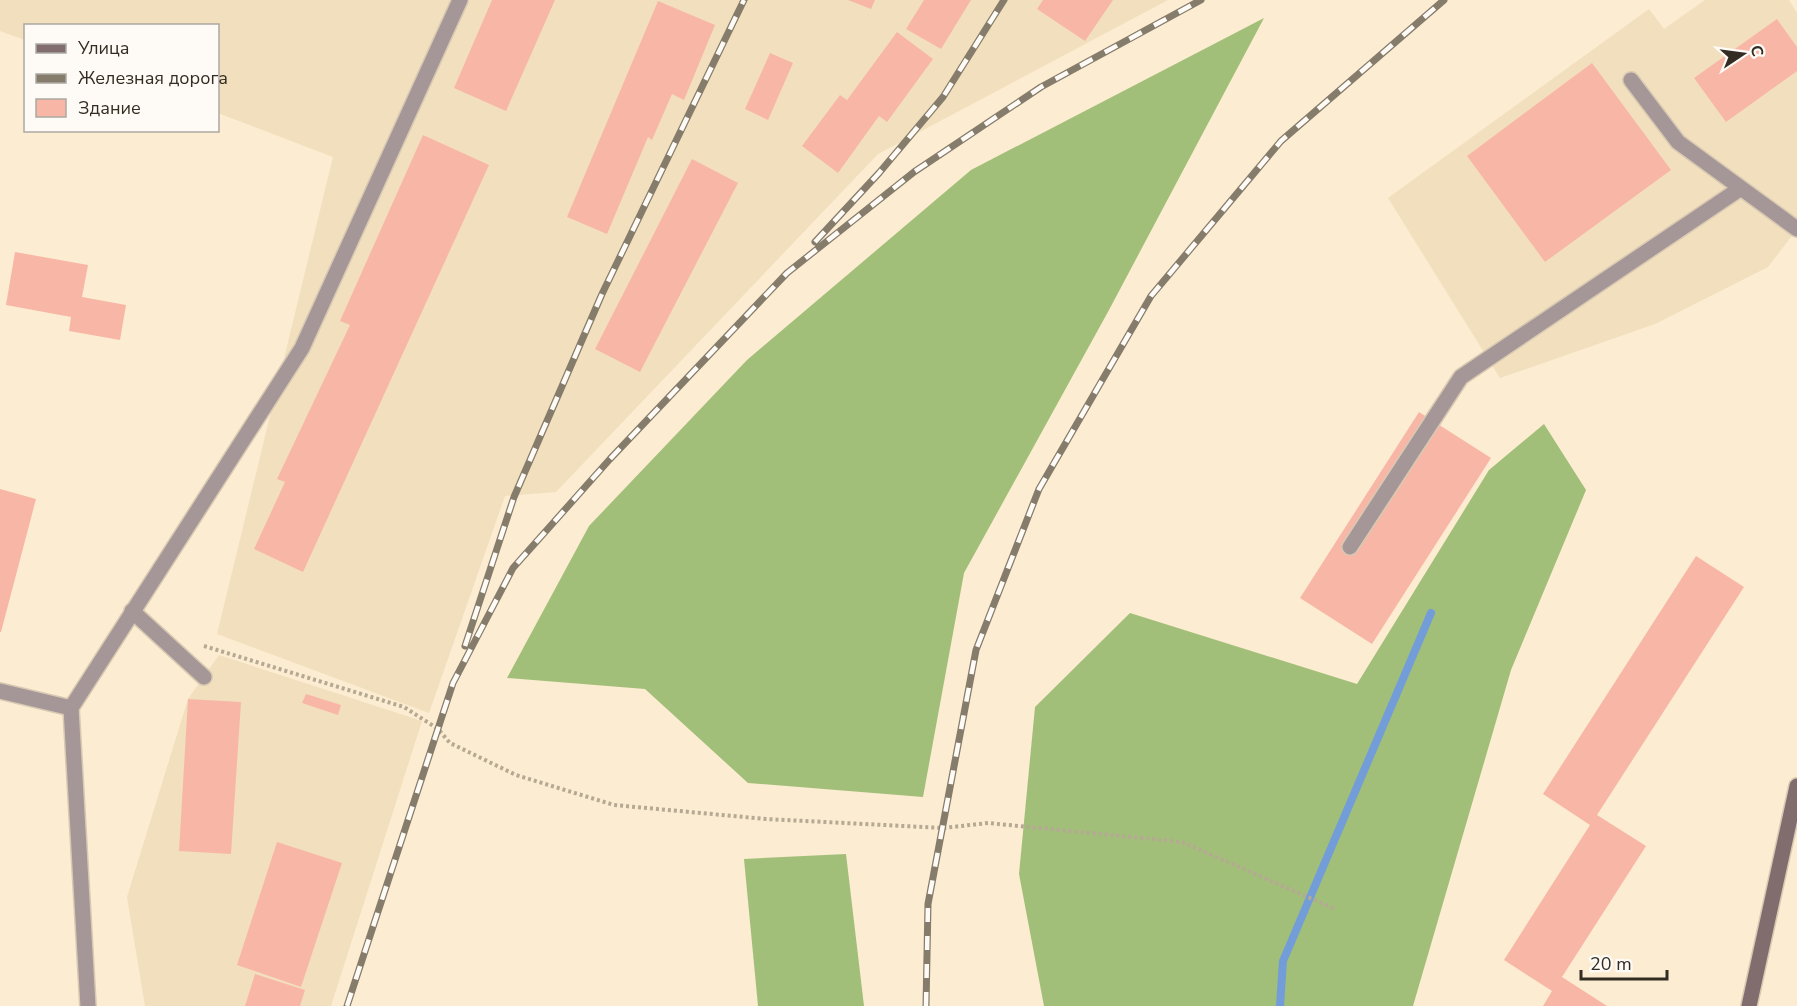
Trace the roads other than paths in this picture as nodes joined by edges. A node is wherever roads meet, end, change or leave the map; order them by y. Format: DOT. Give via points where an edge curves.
graph roads {
  1 [pos="460,0"];
  2 [pos="1631,80"];
  3 [pos="1741,188"];
  4 [pos="1797,229"];
  5 [pos="1350,547"];
  6 [pos="132,611"];
  7 [pos="204,676"];
  8 [pos="0,691"];
  9 [pos="71,708"];
  10 [pos="1797,786"];
  11 [pos="88,1006"];
  12 [pos="1749,1006"];
  1 -- 6 [label="street" via="302,348"];
  2 -- 3 [label="street" via="1678,142"];
  3 -- 4 [label="street"];
  3 -- 5 [label="street" via="1461,377"];
  6 -- 7 [label="street"];
  6 -- 9 [label="street"];
  8 -- 9 [label="street"];
  9 -- 11 [label="street"];
  10 -- 12 [label="street"];
}
